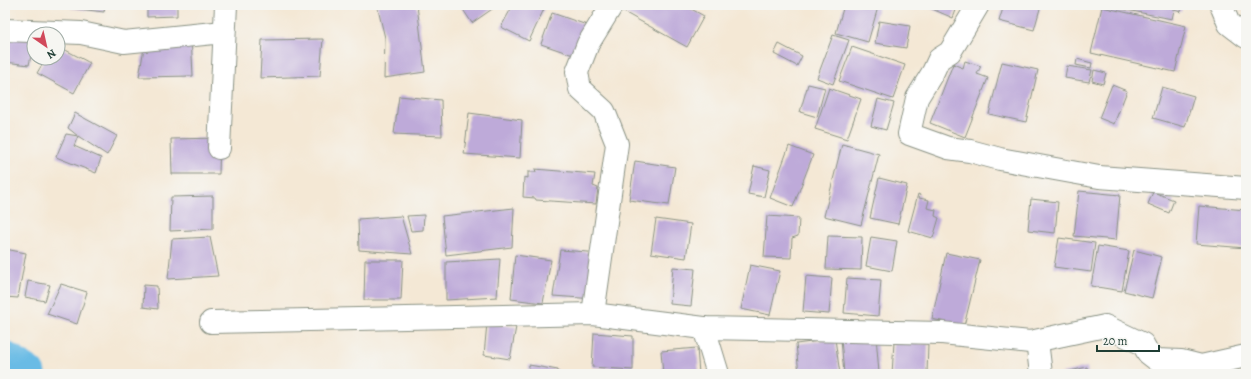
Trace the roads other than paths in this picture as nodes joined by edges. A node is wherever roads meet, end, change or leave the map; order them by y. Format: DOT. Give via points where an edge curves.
graph roads {
  1 [pos="226,5"];
  2 [pos="612,5"];
  3 [pos="978,5"];
  4 [pos="1221,5"];
  5 [pos="5,30"];
  6 [pos="224,32"];
  7 [pos="1246,37"];
  8 [pos="219,148"];
  9 [pos="1246,188"];
  10 [pos="593,314"];
  11 [pos="211,322"];
  12 [pos="704,328"];
  13 [pos="1037,341"];
  14 [pos="1246,356"];
  15 [pos="718,374"];
  16 [pos="1040,374"];
  1 -- 6 [label="street"];
  2 -- 10 [label="street" via="588,44 576,72 580,89 604,111 617,144"];
  3 -- 9 [label="street" via="950,52 939,59 917,98 909,134 948,148 970,150 1000,159 1099,177"];
  4 -- 7 [label="street" via="1229,24"];
  5 -- 6 [label="street" via="80,33 124,42"];
  6 -- 8 [label="street"];
  10 -- 11 [label="street"];
  10 -- 12 [label="street"];
  12 -- 13 [label="street" via="942,333"];
  12 -- 15 [label="street"];
  13 -- 14 [label="street" via="1106,326 1143,344 1148,353 1157,360 1181,361 1201,366"];
  13 -- 16 [label="street"];
}
